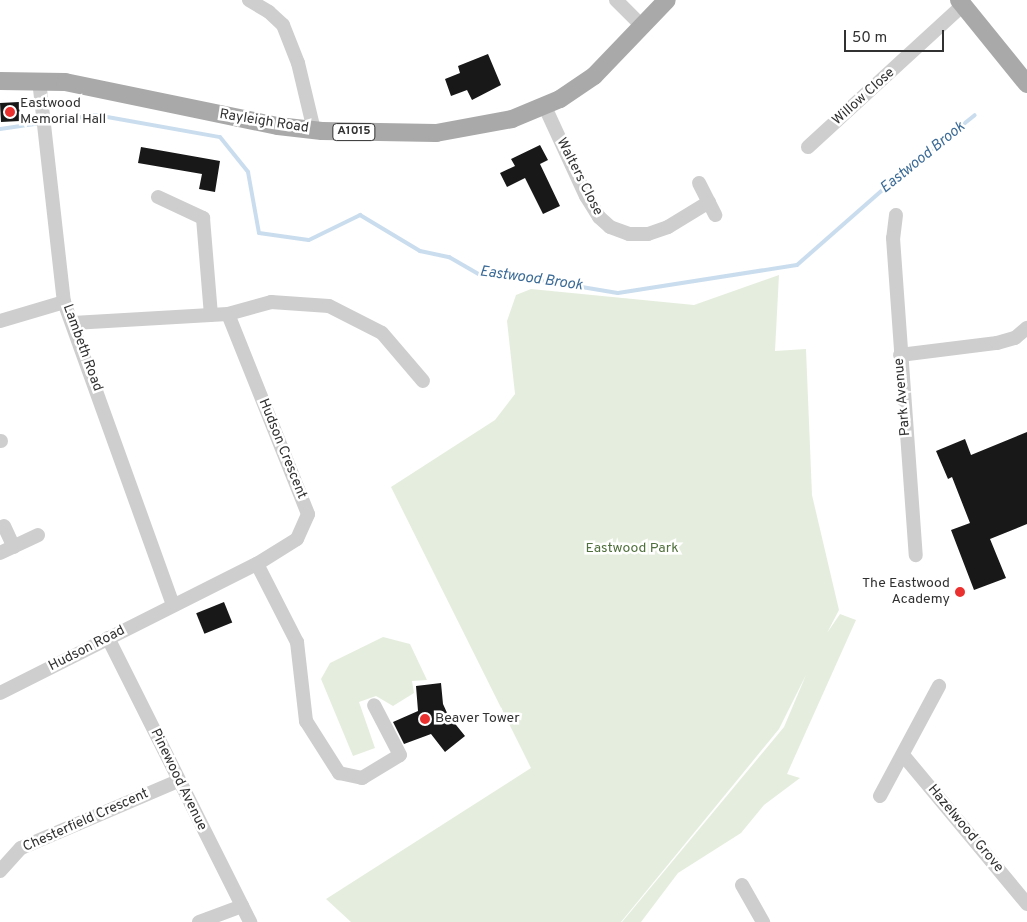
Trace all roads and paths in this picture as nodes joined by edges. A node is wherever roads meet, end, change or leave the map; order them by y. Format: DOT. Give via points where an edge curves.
graph roads {
  1 [pos="249,0"];
  2 [pos="616,0"];
  3 [pos="667,0"];
  4 [pos="960,2"];
  5 [pos="642,26"];
  6 [pos="39,80"];
  7 [pos="0,81"];
  8 [pos="1027,84"];
  9 [pos="545,107"];
  10 [pos="314,130"];
  11 [pos="808,147"];
  12 [pos="699,183"];
  13 [pos="158,197"];
  14 [pos="709,202"];
  15 [pos="716,215"];
  16 [pos="896,215"];
  17 [pos="64,302"];
  18 [pos="228,314"];
  19 [pos="211,315"];
  20 [pos="0,321"];
  21 [pos="73,323"];
  22 [pos="1027,328"];
  23 [pos="900,355"];
  24 [pos="423,381"];
  25 [pos="4,526"];
  26 [pos="38,534"];
  27 [pos="14,546"];
  28 [pos="0,554"];
  29 [pos="916,555"];
  30 [pos="256,564"];
  31 [pos="173,604"];
  32 [pos="108,638"];
  33 [pos="939,686"];
  34 [pos="0,693"];
  35 [pos="374,705"];
  36 [pos="903,756"];
  37 [pos="178,781"];
  38 [pos="880,796"];
  39 [pos="0,871"];
  40 [pos="742,885"];
  41 [pos="1027,904"];
  42 [pos="242,906"];
  43 [pos="198,922"];
  44 [pos="250,922"];
  45 [pos="763,922"];
  1 -- 10 [label="street" via="283,25 298,63"];
  2 -- 5 [label="street"];
  3 -- 5 [label="main road, Rayleigh Road / A1015"];
  4 -- 8 [label="main road"];
  4 -- 11 [label="street, Willow Close"];
  5 -- 9 [label="main road, Rayleigh Road / A1015" via="594,76"];
  6 -- 7 [label="main road, Rayleigh Road / A1015"];
  6 -- 10 [label="main road, Rayleigh Road / A1015" via="65,82 242,120"];
  6 -- 17 [label="street, Lambeth Road"];
  9 -- 10 [label="main road, Rayleigh Road / A1015" via="489,124 436,133"];
  9 -- 14 [label="street, Walters Close" via="586,196 599,217 610,227 629,234 648,234"];
  12 -- 14 [label="street"];
  13 -- 19 [label="street" via="202,218"];
  14 -- 15 [label="street"];
  16 -- 23 [label="street, Park Avenue" via="893,238"];
  17 -- 20 [label="street"];
  17 -- 21 [label="street, Lambeth Road"];
  18 -- 19 [label="street"];
  18 -- 24 [label="street" via="271,302 329,306 382,333"];
  18 -- 30 [label="street, Hudson Crescent" via="308,514 297,539"];
  19 -- 21 [label="street"];
  21 -- 31 [label="street, Lambeth Road"];
  22 -- 23 [label="street" via="1015,338 997,343"];
  23 -- 29 [label="street, Park Avenue"];
  25 -- 27 [label="street"];
  26 -- 27 [label="street"];
  27 -- 28 [label="street"];
  30 -- 31 [label="street, Hudson Crescent"];
  30 -- 35 [label="street" via="297,642 306,721 339,773 362,778 400,755"];
  31 -- 32 [label="street, Hudson Road"];
  32 -- 34 [label="street, Hudson Road"];
  32 -- 37 [label="street, Pinewood Avenue"];
  33 -- 36 [label="street"];
  36 -- 38 [label="street"];
  36 -- 41 [label="street, Hazelwood Grove"];
  37 -- 39 [label="street, Chesterfield Crescent" via="21,848"];
  37 -- 42 [label="street, Pinewood Avenue"];
  40 -- 45 [label="street"];
  42 -- 43 [label="street"];
  42 -- 44 [label="street, Pinewood Avenue"];
}
